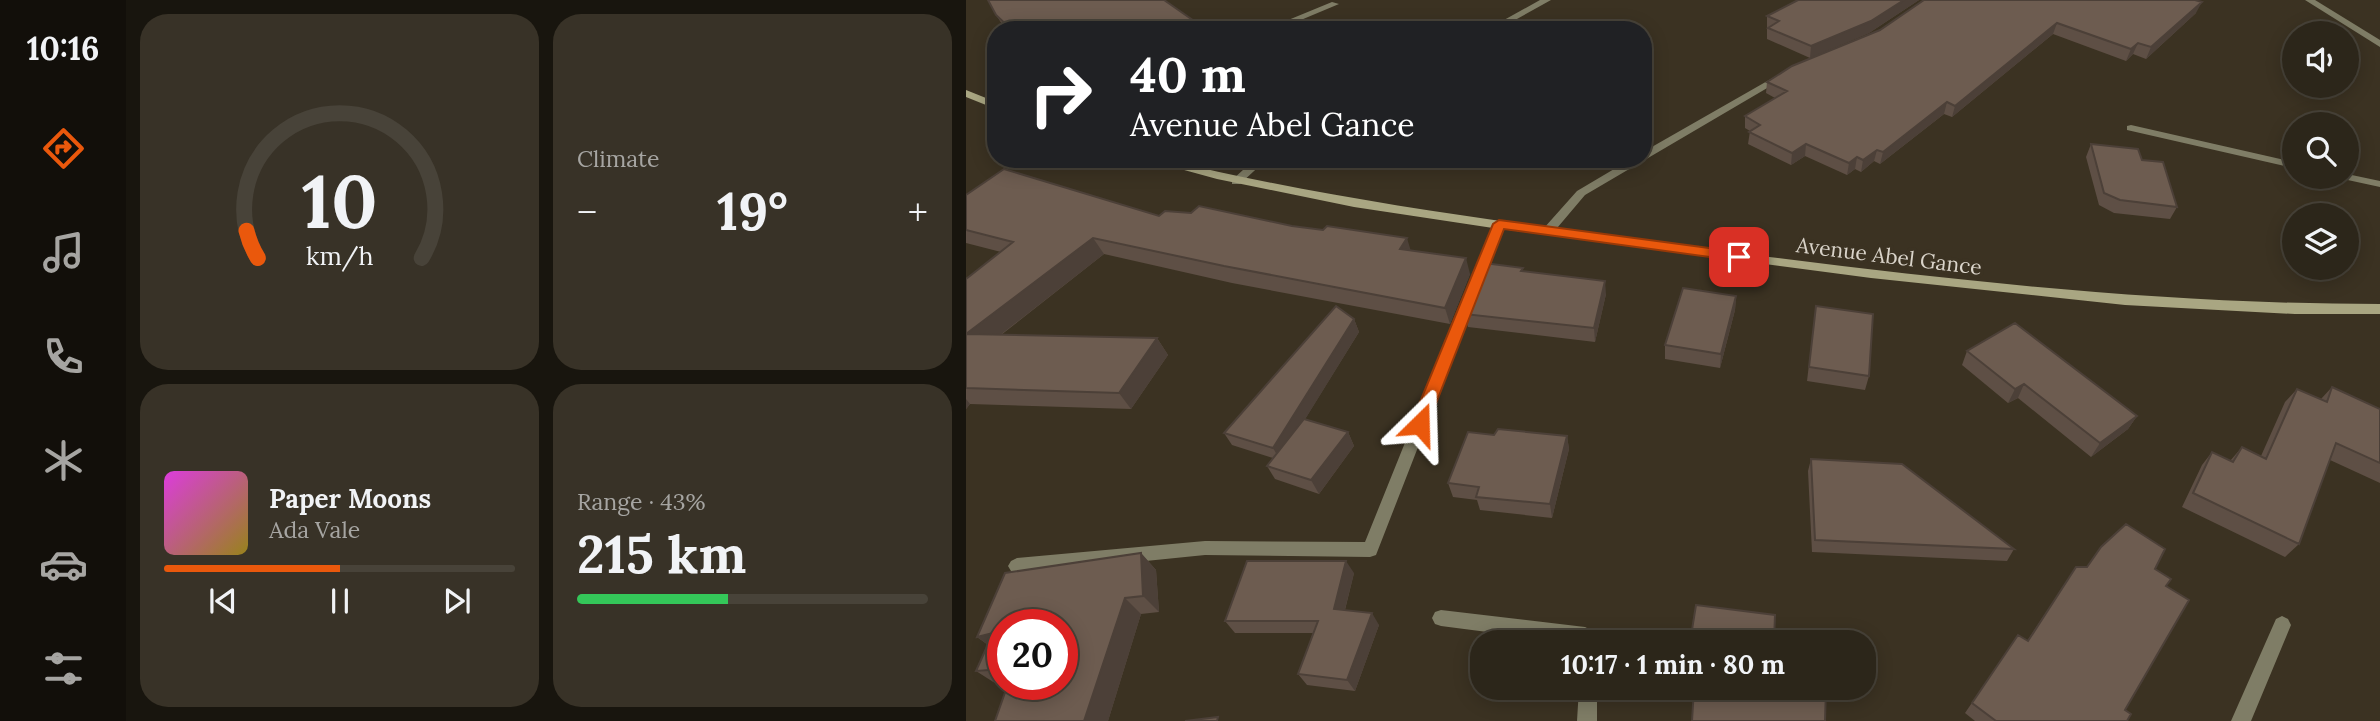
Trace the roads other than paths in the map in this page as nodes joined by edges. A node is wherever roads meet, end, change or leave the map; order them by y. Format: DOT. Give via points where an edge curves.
graph roads {
  1 [pos="1547,0"];
  2 [pos="2309,0"];
  3 [pos="1335,4"];
  4 [pos="1291,21"];
  5 [pos="1507,21"];
  6 [pos="2380,44"];
  7 [pos="1796,70"];
  8 [pos="966,93"];
  9 [pos="987,102"];
  10 [pos="2131,128"];
  11 [pos="1652,152"];
  12 [pos="2282,162"];
  13 [pos="1183,168"];
  14 [pos="1252,168"];
  15 [pos="1624,168"];
  16 [pos="2359,180"];
  17 [pos="1236,182"];
  18 [pos="2380,184"];
  19 [pos="1499,224"];
  20 [pos="1548,231"];
  21 [pos="2380,309"];
  22 [pos="1017,566"];
  23 [pos="1441,618"];
  24 [pos="2282,625"];
  25 [pos="1537,630"];
  26 [pos="1588,700"];
  27 [pos="1587,721"];
  28 [pos="2241,721"];
  1 -- 5 [label="street"];
  2 -- 6 [label="street"];
  3 -- 4 [label="street"];
  7 -- 11 [label="street"];
  8 -- 9 [label="main road"];
  10 -- 12 [label="street"];
  13 -- 17 [label="main road, Avenue Abel Gance"];
  14 -- 17 [label="street"];
  15 -- 20 [label="street" via="1581,193"];
  16 -- 18 [label="street"];
  17 -- 19 [label="main road, Avenue Abel Gance" via="1349,204"];
  19 -- 20 [label="main road, Avenue Abel Gance"];
  19 -- 22 [label="street" via="1370,550 1205,548"];
  20 -- 21 [label="main road, Avenue Abel Gance" via="1978,288 2170,304"];
  23 -- 25 [label="street"];
  24 -- 28 [label="street"];
  26 -- 27 [label="street"];
}
